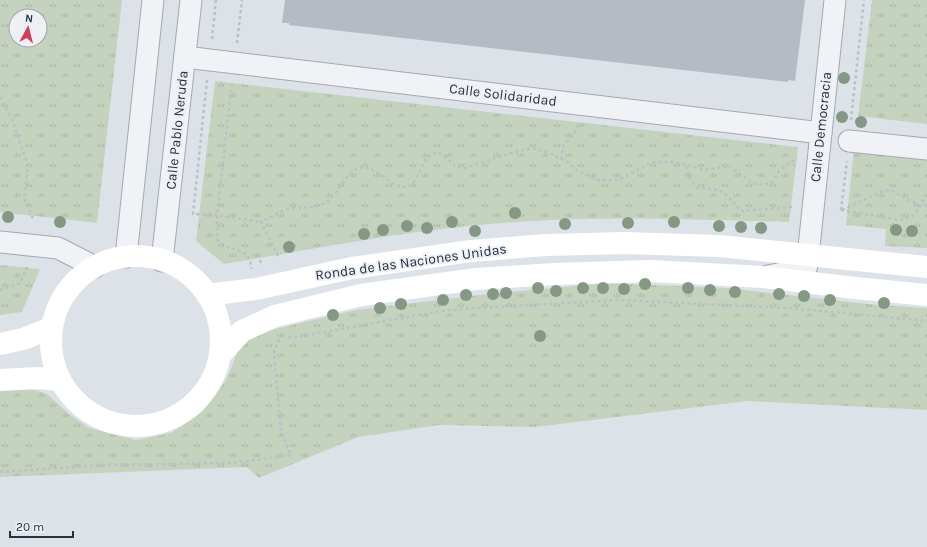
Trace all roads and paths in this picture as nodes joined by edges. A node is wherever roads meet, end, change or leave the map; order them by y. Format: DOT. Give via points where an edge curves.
graph roads {
  1 [pos="153,0"];
  2 [pos="191,0"];
  3 [pos="216,0"];
  4 [pos="242,0"];
  5 [pos="835,0"];
  6 [pos="864,0"];
  7 [pos="185,57"];
  8 [pos="210,60"];
  9 [pos="235,63"];
  10 [pos="0,98"];
  11 [pos="586,105"];
  12 [pos="821,133"];
  13 [pos="849,140"];
  14 [pos="927,149"];
  15 [pos="800,155"];
  16 [pos="560,159"];
  17 [pos="686,166"];
  18 [pos="927,192"];
  19 [pos="927,205"];
  20 [pos="920,206"];
  21 [pos="794,207"];
  22 [pos="841,210"];
  23 [pos="217,215"];
  24 [pos="34,221"];
  25 [pos="261,222"];
  26 [pos="0,242"];
  27 [pos="808,254"];
  28 [pos="278,256"];
  29 [pos="126,257"];
  30 [pos="162,260"];
  31 [pos="29,262"];
  32 [pos="94,267"];
  33 [pos="927,267"];
  34 [pos="252,273"];
  35 [pos="762,277"];
  36 [pos="0,290"];
  37 [pos="208,295"];
  38 [pos="927,295"];
  39 [pos="927,321"];
  40 [pos="51,328"];
  41 [pos="280,336"];
  42 [pos="286,336"];
  43 [pos="0,344"];
  44 [pos="220,355"];
  45 [pos="0,380"];
  46 [pos="60,380"];
  47 [pos="0,472"];
  1 -- 29 [label="street"];
  2 -- 7 [label="street, Calle Pablo Neruda"];
  3 -- 8 [label="path"];
  4 -- 9 [label="path"];
  5 -- 12 [label="street, Calle Democracia"];
  6 -- 13 [label="path"];
  7 -- 8 [label="street, Calle Solidaridad"];
  7 -- 30 [label="street, Calle Pablo Neruda"];
  8 -- 9 [label="street, Calle Solidaridad"];
  8 -- 23 [label="path" via="193,214"];
  9 -- 11 [label="street, Calle Solidaridad"];
  9 -- 23 [label="path"];
  10 -- 24 [label="path" via="13,122 28,166 24,198"];
  11 -- 12 [label="street, Calle Solidaridad"];
  11 -- 16 [label="path" via="574,134 564,145"];
  12 -- 27 [label="street, Calle Democracia"];
  13 -- 14 [label="street"];
  13 -- 22 [label="path"];
  15 -- 17 [label="path" via="779,171 771,183 759,185 729,166 704,170"];
  16 -- 17 [label="path" via="597,180 618,180 654,162 676,162"];
  16 -- 25 [label="path" via="532,148 465,168 455,166 442,154 432,153 414,183 405,187 396,185 372,170 360,168 350,174 326,202 309,208 292,208"];
  17 -- 21 [label="path" via="689,178 697,188 724,192 740,211"];
  18 -- 20 [label="path"];
  19 -- 20 [label="path"];
  20 -- 22 [label="path" via="911,217 900,220"];
  20 -- 22 [label="path" via="892,191 885,190"];
  23 -- 25 [label="path"];
  23 -- 34 [label="path" via="218,240 247,256"];
  25 -- 28 [label="path"];
  26 -- 32 [label="street" via="58,248"];
  27 -- 33 [label="street, Ronda de las Naciones Unidas"];
  27 -- 35 [label="street, Ronda de las Naciones Unidas" via="807,266"];
  27 -- 37 [label="street, Ronda de las Naciones Unidas" via="719,246 626,243 546,245 471,251 352,268 256,289"];
  29 -- 30 [label="street, Ronda de las Naciones Unidas"];
  29 -- 32 [label="street, Ronda de las Naciones Unidas"];
  30 -- 37 [label="street, Ronda de las Naciones Unidas" via="188,274"];
  31 -- 36 [label="path" via="20,283"];
  32 -- 40 [label="street, Ronda de las Naciones Unidas" via="74,282 59,303"];
  35 -- 38 [label="street, Ronda de las Naciones Unidas"];
  35 -- 44 [label="street, Ronda de las Naciones Unidas" via="651,271 476,279 361,296 275,316 242,331"];
  37 -- 44 [label="street, Ronda de las Naciones Unidas" via="221,334"];
  39 -- 42 [label="path" via="789,308 619,300 446,310 297,337"];
  40 -- 43 [label="street" via="23,339"];
  40 -- 46 [label="street, Ronda de las Naciones Unidas" via="51,355"];
  41 -- 47 [label="path" via="274,353 280,432 291,455 234,463 102,465"];
  44 -- 46 [label="street, Ronda de las Naciones Unidas" via="212,380 196,402 174,417 149,426 122,425 97,417 75,402"];
  45 -- 46 [label="street"];
}
